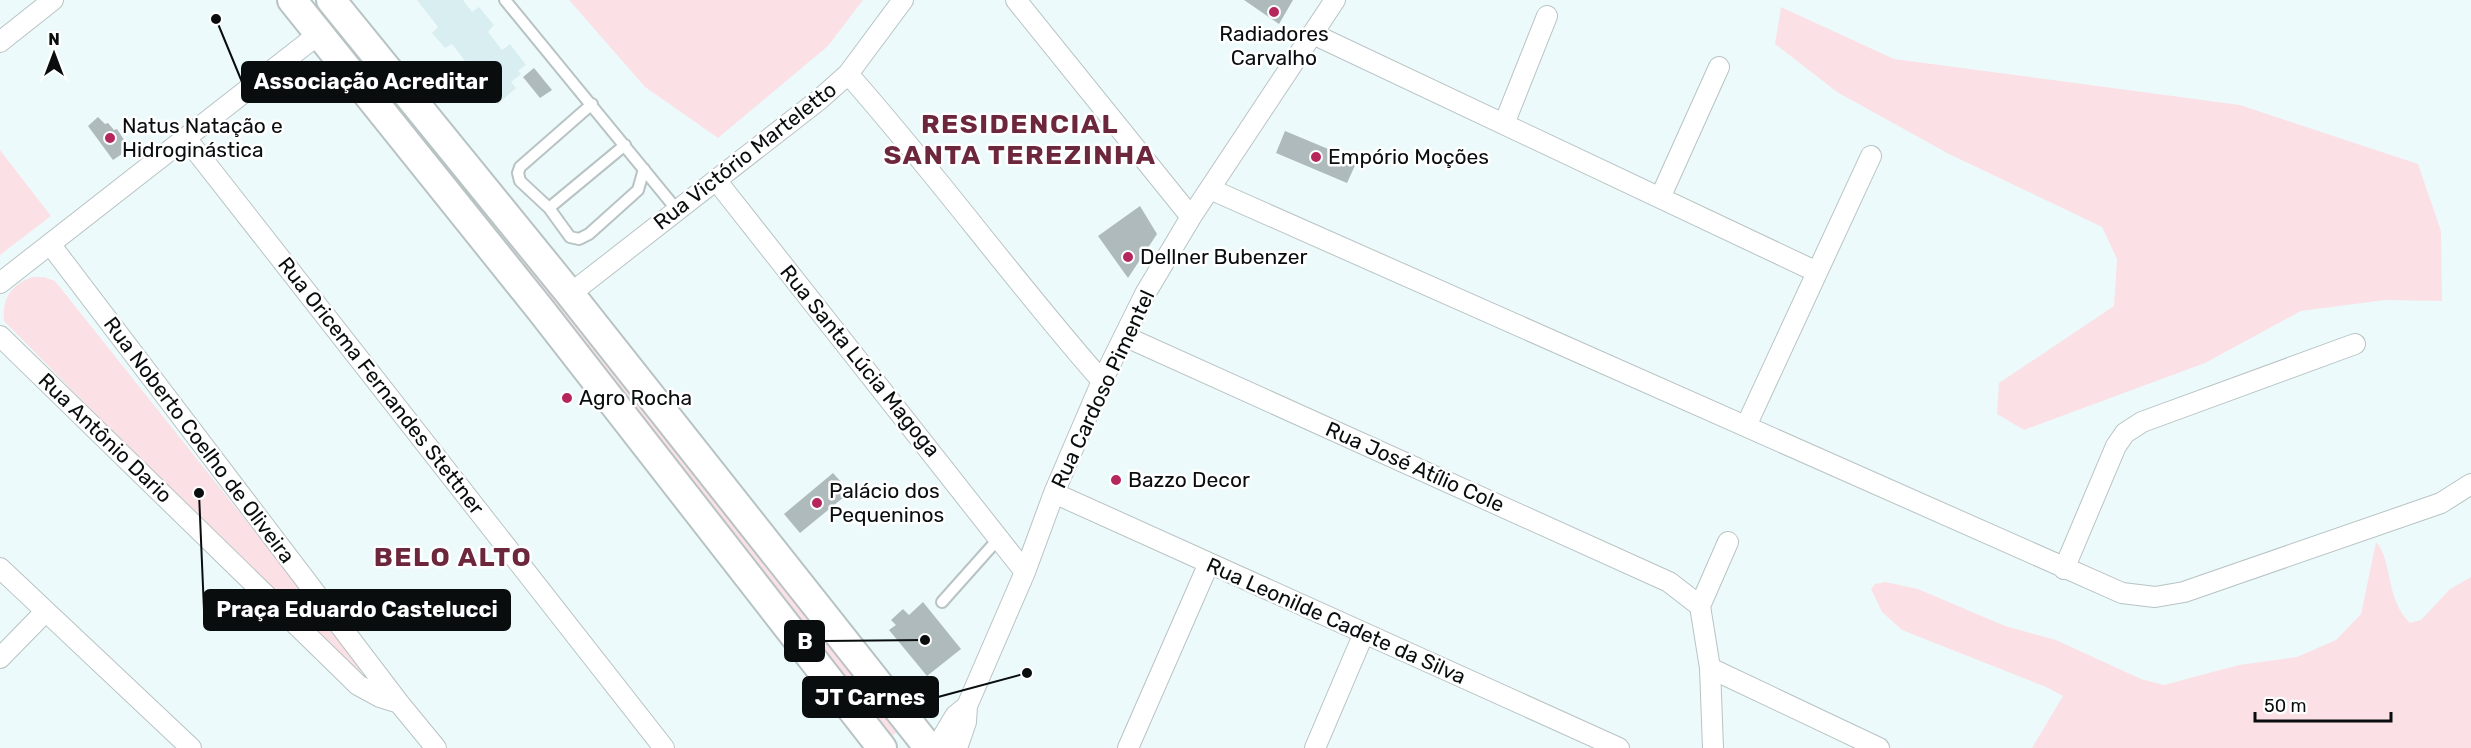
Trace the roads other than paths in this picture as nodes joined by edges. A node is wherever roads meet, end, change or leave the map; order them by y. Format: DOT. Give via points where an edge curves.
graph roads {
  1 [pos="53,0"];
  2 [pos="292,0"];
  3 [pos="331,0"];
  4 [pos="505,0"];
  5 [pos="903,0"];
  6 [pos="1016,0"];
  7 [pos="1335,0"];
  8 [pos="1547,16"];
  9 [pos="320,33"];
  10 [pos="1313,34"];
  11 [pos="0,42"];
  12 [pos="1719,67"];
  13 [pos="848,74"];
  14 [pos="358,81"];
  15 [pos="592,104"];
  16 [pos="1504,124"];
  17 [pos="186,138"];
  18 [pos="625,146"];
  19 [pos="454,151"];
  20 [pos="1871,156"];
  21 [pos="644,169"];
  22 [pos="716,180"];
  23 [pos="1210,189"];
  24 [pos="1660,198"];
  25 [pos="549,208"];
  26 [pos="677,210"];
  27 [pos="1191,217"];
  28 [pos="50,244"];
  29 [pos="1817,272"];
  30 [pos="0,283"];
  31 [pos="570,294"];
  32 [pos="0,336"];
  33 [pos="1124,336"];
  34 [pos="2355,344"];
  35 [pos="1102,381"];
  36 [pos="1746,426"];
  37 [pos="2471,484"];
  38 [pos="1054,493"];
  39 [pos="999,538"];
  40 [pos="1728,542"];
  41 [pos="1209,563"];
  42 [pos="0,568"];
  43 [pos="2064,569"];
  44 [pos="1026,572"];
  45 [pos="942,602"];
  46 [pos="1700,606"];
  47 [pos="45,612"];
  48 [pos="1364,633"];
  49 [pos="0,658"];
  50 [pos="1710,668"];
  51 [pos="399,703"];
  52 [pos="967,706"];
  53 [pos="191,748"];
  54 [pos="436,748"];
  55 [pos="664,748"];
  56 [pos="882,748"];
  57 [pos="929,748"];
  58 [pos="936,748"];
  59 [pos="957,748"];
  60 [pos="1128,748"];
  61 [pos="1315,748"];
  62 [pos="1619,748"];
  63 [pos="1713,748"];
  64 [pos="1879,748"];
  1 -- 11 [label="street"];
  2 -- 9 [label="main road"];
  3 -- 19 [label="main road"];
  4 -- 15 [label="lane"];
  5 -- 13 [label="street, Rua Victório Marteletto"];
  6 -- 27 [label="street"];
  7 -- 10 [label="street, Rua Cardoso Pimentel"];
  8 -- 16 [label="street"];
  9 -- 14 [label="main road"];
  9 -- 17 [label="street"];
  10 -- 16 [label="street"];
  10 -- 23 [label="street, Rua Cardoso Pimentel"];
  12 -- 24 [label="street"];
  13 -- 22 [label="street, Rua Victório Marteletto"];
  13 -- 35 [label="street"];
  14 -- 19 [label="main road" via="375,86 434,154"];
  14 -- 56 [label="main road"];
  15 -- 18 [label="lane"];
  15 -- 25 [label="lane" via="520,167 520,181"];
  16 -- 24 [label="street"];
  17 -- 28 [label="street"];
  17 -- 55 [label="street, Rua Oricema Fernandes Stettner"];
  18 -- 21 [label="lane"];
  18 -- 25 [label="lane"];
  19 -- 31 [label="main road"];
  20 -- 29 [label="street"];
  21 -- 25 [label="lane" via="638,190 579,239 570,237"];
  21 -- 26 [label="lane"];
  22 -- 26 [label="street, Rua Victório Marteletto"];
  22 -- 39 [label="street, Rua Santa Lúcia Magoga"];
  23 -- 27 [label="street, Rua Cardoso Pimentel"];
  23 -- 36 [label="street"];
  24 -- 29 [label="street"];
  26 -- 31 [label="street, Rua Victório Marteletto"];
  27 -- 33 [label="street, Rua Cardoso Pimentel"];
  28 -- 30 [label="street"];
  28 -- 51 [label="street, Rua Noberto Coelho de Oliveira"];
  29 -- 36 [label="street"];
  31 -- 57 [label="main road"];
  32 -- 51 [label="street, Rua Antônio Dario" via="358,685"];
  33 -- 35 [label="street, Rua Cardoso Pimentel"];
  33 -- 46 [label="street, Rua José Atílio Cole" via="1670,582"];
  34 -- 43 [label="street" via="2142,422 2125,433"];
  35 -- 38 [label="street, Rua Cardoso Pimentel"];
  36 -- 43 [label="street"];
  37 -- 43 [label="street" via="2441,503 2170,595 2122,593"];
  38 -- 41 [label="street, Rua Leonilde Cadete da Silva"];
  38 -- 44 [label="street, Rua Cardoso Pimentel"];
  39 -- 44 [label="street, Rua Santa Lúcia Magoga"];
  39 -- 45 [label="lane"];
  40 -- 46 [label="street"];
  41 -- 48 [label="street, Rua Leonilde Cadete da Silva"];
  41 -- 60 [label="street"];
  42 -- 47 [label="street"];
  44 -- 52 [label="street, Rua Cardoso Pimentel"];
  46 -- 50 [label="street"];
  47 -- 49 [label="street"];
  47 -- 53 [label="street"];
  48 -- 61 [label="street"];
  48 -- 62 [label="street, Rua Leonilde Cadete da Silva"];
  50 -- 63 [label="street"];
  50 -- 64 [label="street"];
  51 -- 54 [label="street, Rua Noberto Coelho de Oliveira"];
  52 -- 58 [label="street, Rua Cardoso Pimentel" via="955,716"];
  52 -- 59 [label="street, Rua Cardoso Pimentel"];
}
